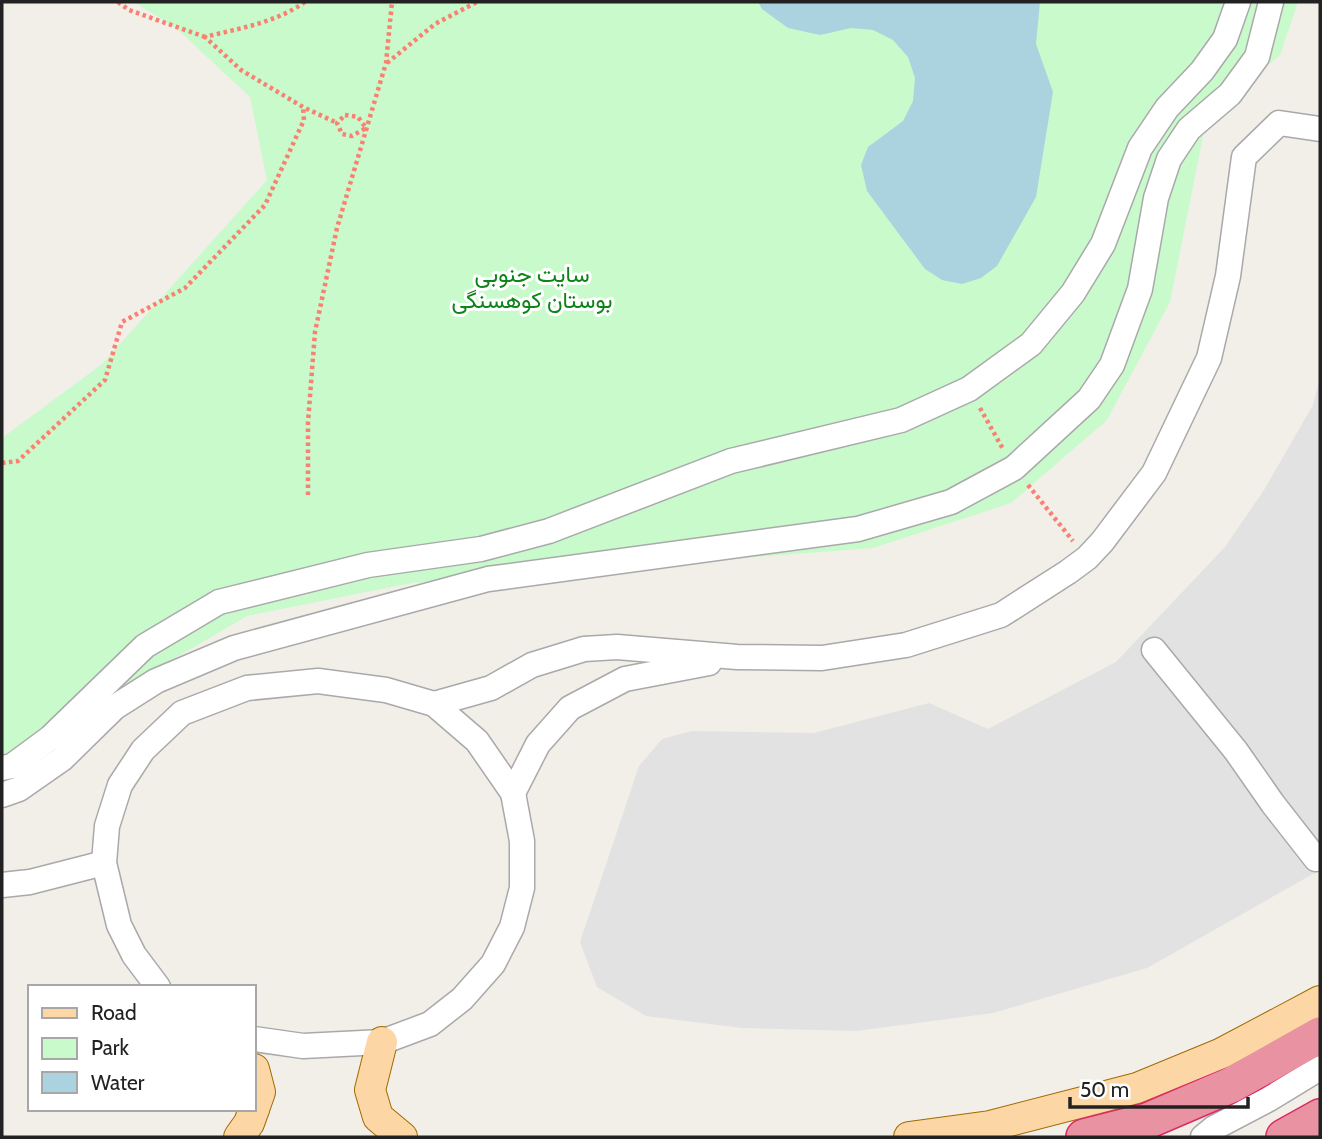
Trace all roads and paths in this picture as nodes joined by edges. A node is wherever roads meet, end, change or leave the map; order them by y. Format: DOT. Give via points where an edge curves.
graph roads {
  1 [pos="118,2"];
  2 [pos="306,2"];
  3 [pos="392,2"];
  4 [pos="477,2"];
  5 [pos="1238,2"];
  6 [pos="1271,2"];
  7 [pos="205,37"];
  8 [pos="386,63"];
  9 [pos="303,107"];
  10 [pos="337,123"];
  11 [pos="366,128"];
  12 [pos="1320,129"];
  13 [pos="2,463"];
  14 [pos="308,495"];
  15 [pos="1154,650"];
  16 [pos="737,657"];
  17 [pos="434,704"];
  18 [pos="2,768"];
  19 [pos="513,793"];
  20 [pos="2,795"];
  21 [pos="1316,859"];
  22 [pos="104,863"];
  23 [pos="2,885"];
  24 [pos="156,985"];
  25 [pos="1320,1001"];
  26 [pos="1320,1035"];
  27 [pos="256,1039"];
  28 [pos="382,1042"];
  29 [pos="1320,1068"];
  30 [pos="256,1077"];
  31 [pos="256,1103"];
  32 [pos="253,1111"];
  33 [pos="1320,1117"];
  34 [pos="239,1137"];
  35 [pos="402,1137"];
  36 [pos="909,1137"];
  37 [pos="1084,1137"];
  38 [pos="1203,1137"];
  39 [pos="1284,1137"];
  1 -- 7 [label="path"];
  2 -- 7 [label="path" via="266,22"];
  3 -- 8 [label="path"];
  4 -- 8 [label="path" via="435,24"];
  5 -- 18 [label="street" via="1225,39 1140,148 1103,244 1073,293 1031,344 969,389 901,420 730,461 550,531 481,549 368,565 219,602 145,646 50,738 12,766"];
  6 -- 20 [label="street" via="1257,57 1230,94 1189,129 1169,159 1156,198 1140,289 1112,365 1089,400 1014,468 951,502 858,529 488,579 234,648 135,694 61,759 19,789"];
  7 -- 9 [label="path" via="241,70"];
  8 -- 11 [label="path"];
  9 -- 10 [label="path"];
  9 -- 13 [label="path" via="304,121 265,205 185,288 122,322 105,380 18,461"];
  10 -- 11 [label="path" via="345,115 358,117"];
  10 -- 11 [label="path" via="342,134 352,136"];
  11 -- 14 [label="path" via="337,228 315,332"];
  12 -- 16 [label="street" via="1279,123 1244,157 1228,276 1209,358 1154,472 1087,558 1001,615 906,645 822,658"];
  15 -- 21 [label="street"];
  16 -- 17 [label="street" via="617,647 584,649 532,665 491,688"];
  16 -- 19 [label="street" via="625,679 570,708 538,744"];
  17 -- 19 [label="street" via="477,741"];
  17 -- 22 [label="street" via="386,690 318,681 247,688 182,713 143,750 120,785 107,827"];
  19 -- 28 [label="street" via="522,841 522,888 512,927 492,964 461,999 430,1024"];
  22 -- 23 [label="street"];
  22 -- 24 [label="street" via="119,925"];
  25 -- 36 [label="main road" via="1222,1053 1137,1088 990,1126"];
  26 -- 37 [label="highway" via="1231,1086 1147,1121"];
  27 -- 28 [label="street" via="303,1046"];
  28 -- 35 [label="main road" via="370,1090 377,1117"];
  29 -- 38 [label="street"];
  30 -- 31 [label="main road" via="260,1092"];
  32 -- 34 [label="main road"];
  33 -- 39 [label="highway"];
}
